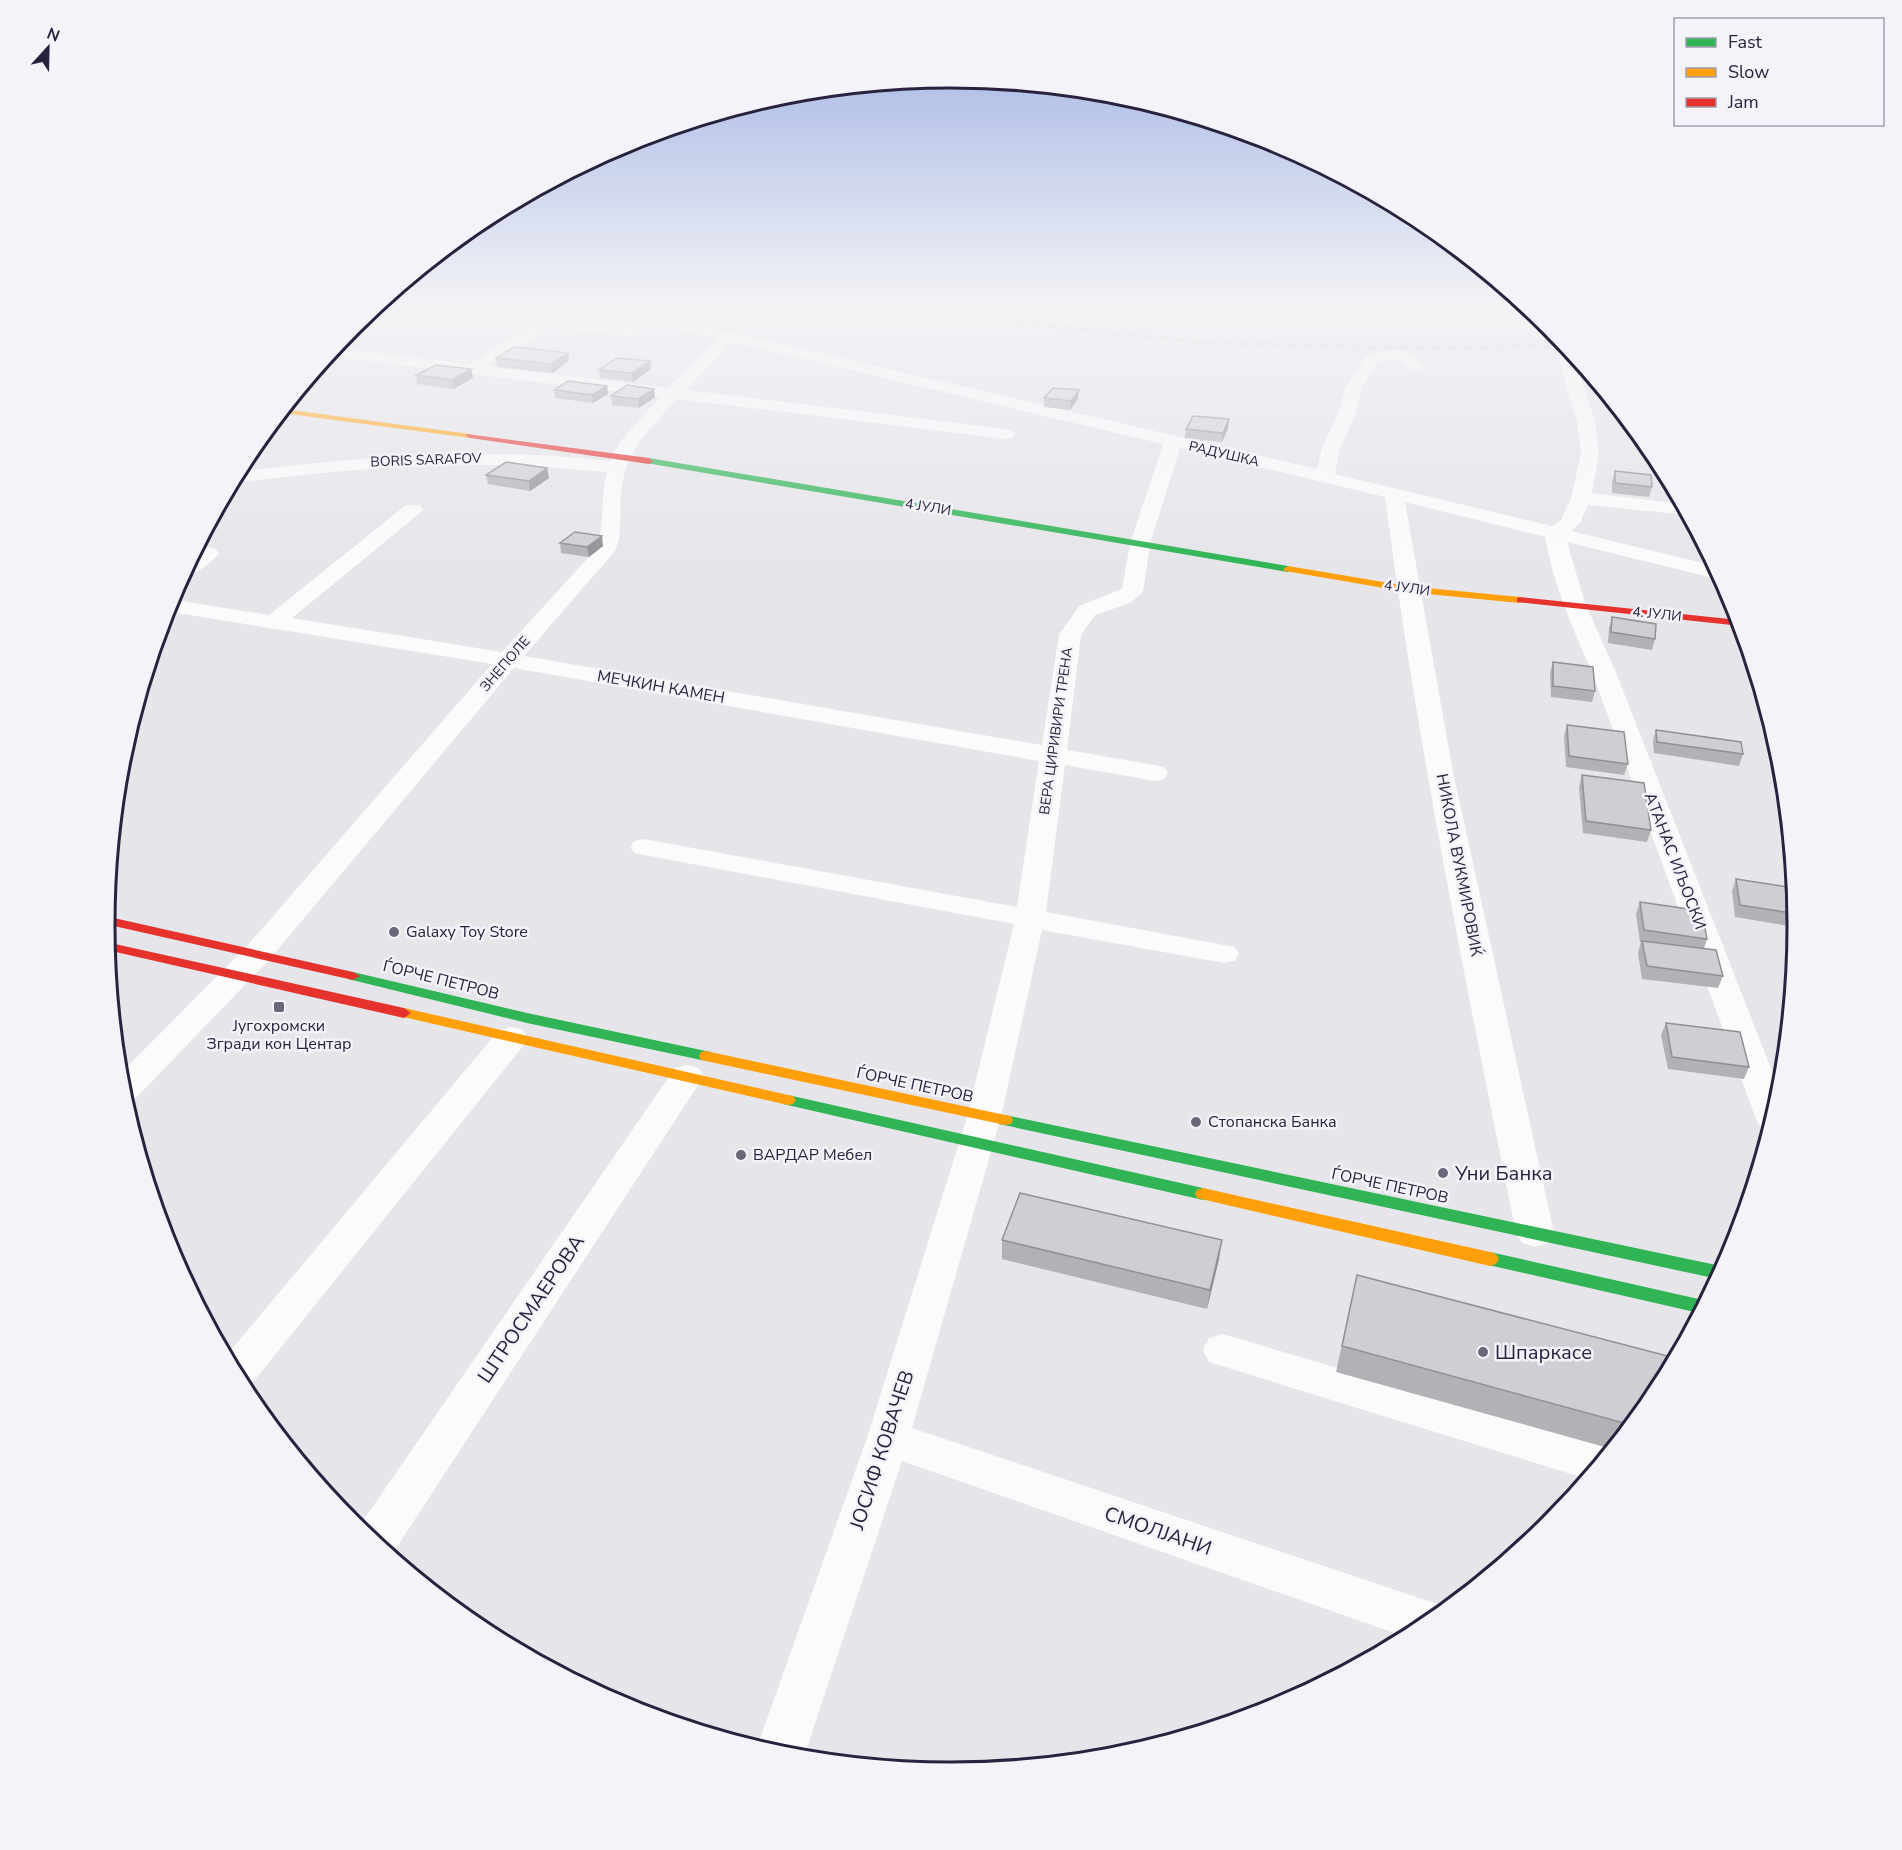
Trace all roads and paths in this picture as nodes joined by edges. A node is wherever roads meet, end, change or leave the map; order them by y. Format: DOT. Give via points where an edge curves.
graph roads {
  1 [pos="668,391"];
  2 [pos="957,391"];
  3 [pos="1353,391"];
  4 [pos="1579,391"];
  5 [pos="674,392"];
  6 [pos="290,412"];
  7 [pos="1006,434"];
  8 [pos="1173,442"];
  9 [pos="619,462"];
  10 [pos="245,476"];
  11 [pos="1324,477"];
  12 [pos="1394,494"];
  13 [pos="1581,498"];
  14 [pos="413,509"];
  15 [pos="1676,509"];
  16 [pos="1555,533"];
  17 [pos="1140,544"];
  18 [pos="209,553"];
  19 [pos="198,560"];
  20 [pos="1708,571"];
  21 [pos="1407,589"];
  22 [pos="1573,605"];
  23 [pos="177,607"];
  24 [pos="1730,622"];
  25 [pos="273,623"];
  26 [pos="508,660"];
  27 [pos="1052,755"];
  28 [pos="1155,773"];
  29 [pos="644,847"];
  30 [pos="1030,918"];
  31 [pos="114,923"];
  32 [pos="115,947"];
  33 [pos="1224,954"];
  34 [pos="248,964"];
  35 [pos="511,1038"];
  36 [pos="687,1076"];
  37 [pos="130,1084"];
  38 [pos="1767,1104"];
  39 [pos="980,1130"];
  40 [pos="1535,1233"];
  41 [pos="1712,1271"];
  42 [pos="1695,1306"];
  43 [pos="1223,1350"];
  44 [pos="241,1367"];
  45 [pos="888,1438"];
  46 [pos="1592,1462"];
  47 [pos="379,1535"];
  48 [pos="1418,1619"];
  49 [pos="783,1744"];
  1 -- 5 [label="street"];
  2 -- 8 [label="street, РАДУШКА"];
  3 -- 11 [label="street"];
  4 -- 13 [label="street" via="1590,453"];
  5 -- 7 [label="street"];
  5 -- 9 [label="street, ЗНЕПОЛЕ" via="626,447"];
  6 -- 9 [label="street, 4 ЈУЛИ"];
  8 -- 11 [label="street, РАДУШКА"];
  8 -- 17 [label="street, ВЕРА ЦИРИВИРИ ТРЕНА"];
  9 -- 10 [label="street, BORIS SARAFOV" via="505,457 334,464"];
  9 -- 17 [label="street, 4 ЈУЛИ"];
  9 -- 26 [label="street, ЗНЕПОЛЕ" via="612,489 610,543 605,552"];
  11 -- 12 [label="street, РАДУШКА"];
  12 -- 16 [label="street, РАДУШКА"];
  12 -- 21 [label="street, НИКОЛА ВУКМИРОВИЌ"];
  13 -- 15 [label="street"];
  13 -- 16 [label="street" via="1570,523"];
  14 -- 25 [label="street"];
  16 -- 20 [label="street, РАДУШКА"];
  16 -- 22 [label="street" via="1559,564"];
  17 -- 21 [label="street, 4 ЈУЛИ"];
  17 -- 27 [label="street, ВЕРА ЦИРИВИРИ ТРЕНА" via="1132,592 1120,601 1095,606 1081,617 1070,635"];
  18 -- 19 [label="street"];
  21 -- 22 [label="street, 4 ЈУЛИ"];
  21 -- 40 [label="street, НИКОЛА ВУКМИРОВИЌ" via="1465,900"];
  22 -- 24 [label="street, 4. ЈУЛИ"];
  22 -- 38 [label="street, AТАНАС ИЉОСКИ" via="1603,670"];
  23 -- 25 [label="street, МЕЧКИН КАМЕН"];
  25 -- 26 [label="street, МЕЧКИН КАМЕН"];
  26 -- 27 [label="street, МЕЧКИН КАМЕН"];
  26 -- 34 [label="street, ЗНЕПОЛЕ"];
  27 -- 28 [label="street, МЕЧКИН КАМЕН"];
  27 -- 30 [label="street, ВЕРА ЦИРИВИРИ ТРЕНА"];
  29 -- 30 [label="street"];
  30 -- 33 [label="street"];
  30 -- 39 [label="street, ВЕРА ЦИРИВИРИ ТРЕНА"];
  31 -- 34 [label="street, ЃОРЧЕ ПЕТРОВ"];
  32 -- 34 [label="street, ЃОРЧЕ ПЕТРОВ"];
  34 -- 35 [label="street, ЃОРЧЕ ПЕТРОВ"];
  34 -- 37 [label="street, ЗНЕПОЛЕ"];
  34 -- 39 [label="street, ЃОРЧЕ ПЕТРОВ" via="527,1018"];
  35 -- 36 [label="street, ЃОРЧЕ ПЕТРОВ"];
  35 -- 44 [label="street"];
  36 -- 39 [label="street, ЃОРЧЕ ПЕТРОВ"];
  36 -- 47 [label="street, ШТРОСМАЕРОВА"];
  39 -- 40 [label="street, ЃОРЧЕ ПЕТРОВ"];
  39 -- 42 [label="street, ЃОРЧЕ ПЕТРОВ"];
  39 -- 45 [label="street, ЈОСИФ КОВАЧЕВ"];
  40 -- 41 [label="street, ЃОРЧЕ ПЕТРОВ"];
  43 -- 46 [label="street"];
  45 -- 48 [label="street, СМОЛЈАНИ"];
  45 -- 49 [label="street, ЈОСИФ КОВАЧЕВ"];
}
